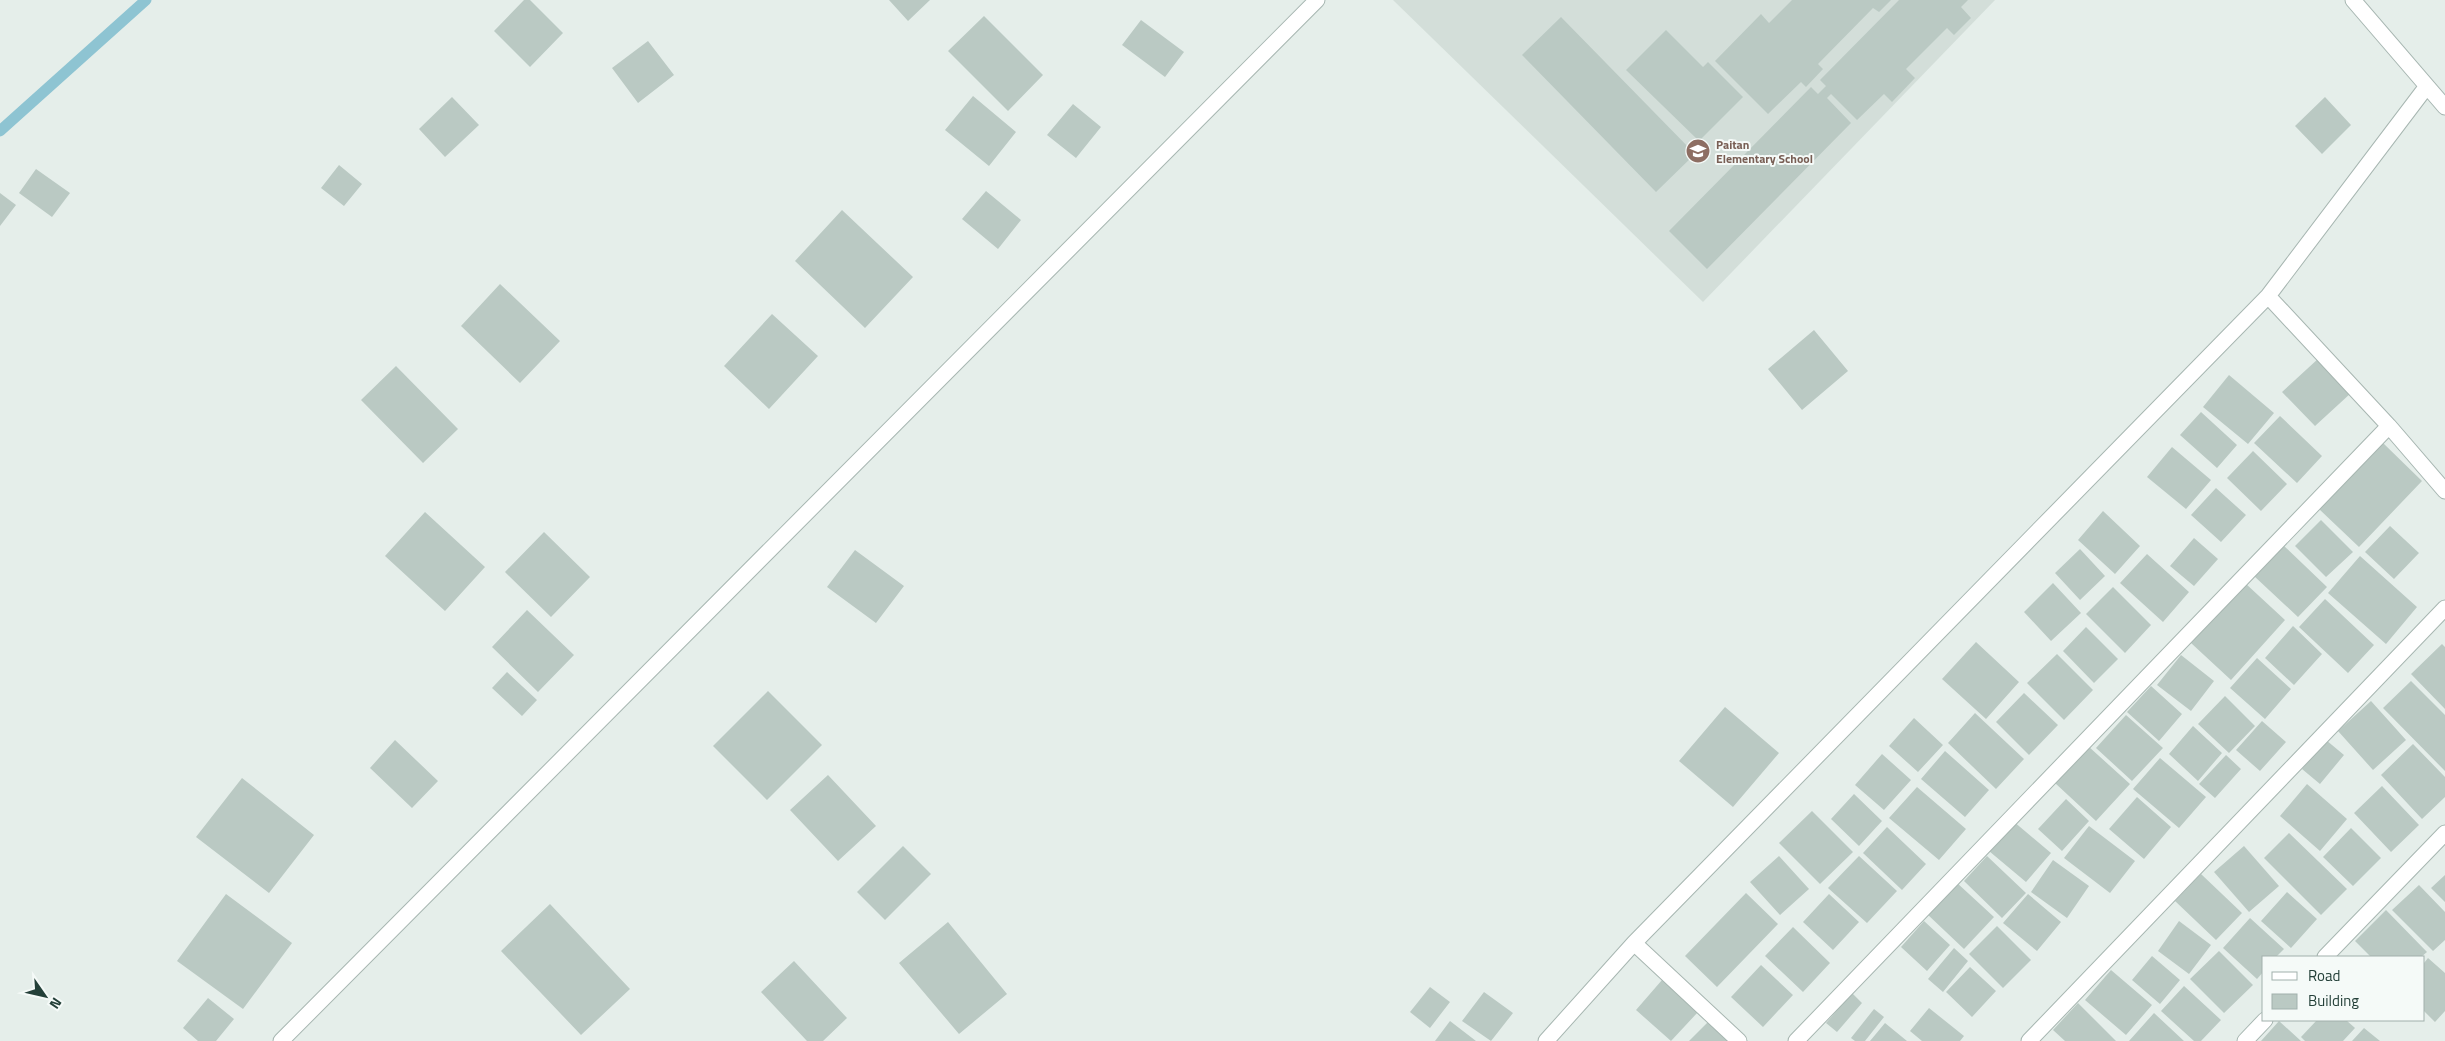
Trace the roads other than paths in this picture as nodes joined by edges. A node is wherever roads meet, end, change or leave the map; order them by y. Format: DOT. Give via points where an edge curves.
graph roads {
  1 [pos="1317,0"];
  2 [pos="2353,0"];
  3 [pos="2427,86"];
  4 [pos="2445,107"];
  5 [pos="2268,296"];
  6 [pos="2388,426"];
  7 [pos="2445,491"];
  8 [pos="2445,608"];
  9 [pos="2445,833"];
  10 [pos="1634,943"];
  11 [pos="2327,956"];
  12 [pos="2265,1021"];
  13 [pos="289,1038"];
  14 [pos="1546,1041"];
  15 [pos="1740,1041"];
  16 [pos="1796,1041"];
  17 [pos="2029,1041"];
  18 [pos="2245,1041"];
  1 -- 13 [label="street"];
  2 -- 3 [label="street"];
  3 -- 4 [label="street"];
  3 -- 5 [label="street"];
  5 -- 6 [label="street"];
  5 -- 10 [label="street"];
  6 -- 7 [label="street"];
  6 -- 16 [label="street"];
  8 -- 17 [label="street"];
  9 -- 11 [label="street"];
  10 -- 14 [label="street"];
  10 -- 15 [label="street"];
  12 -- 18 [label="street"];
}
